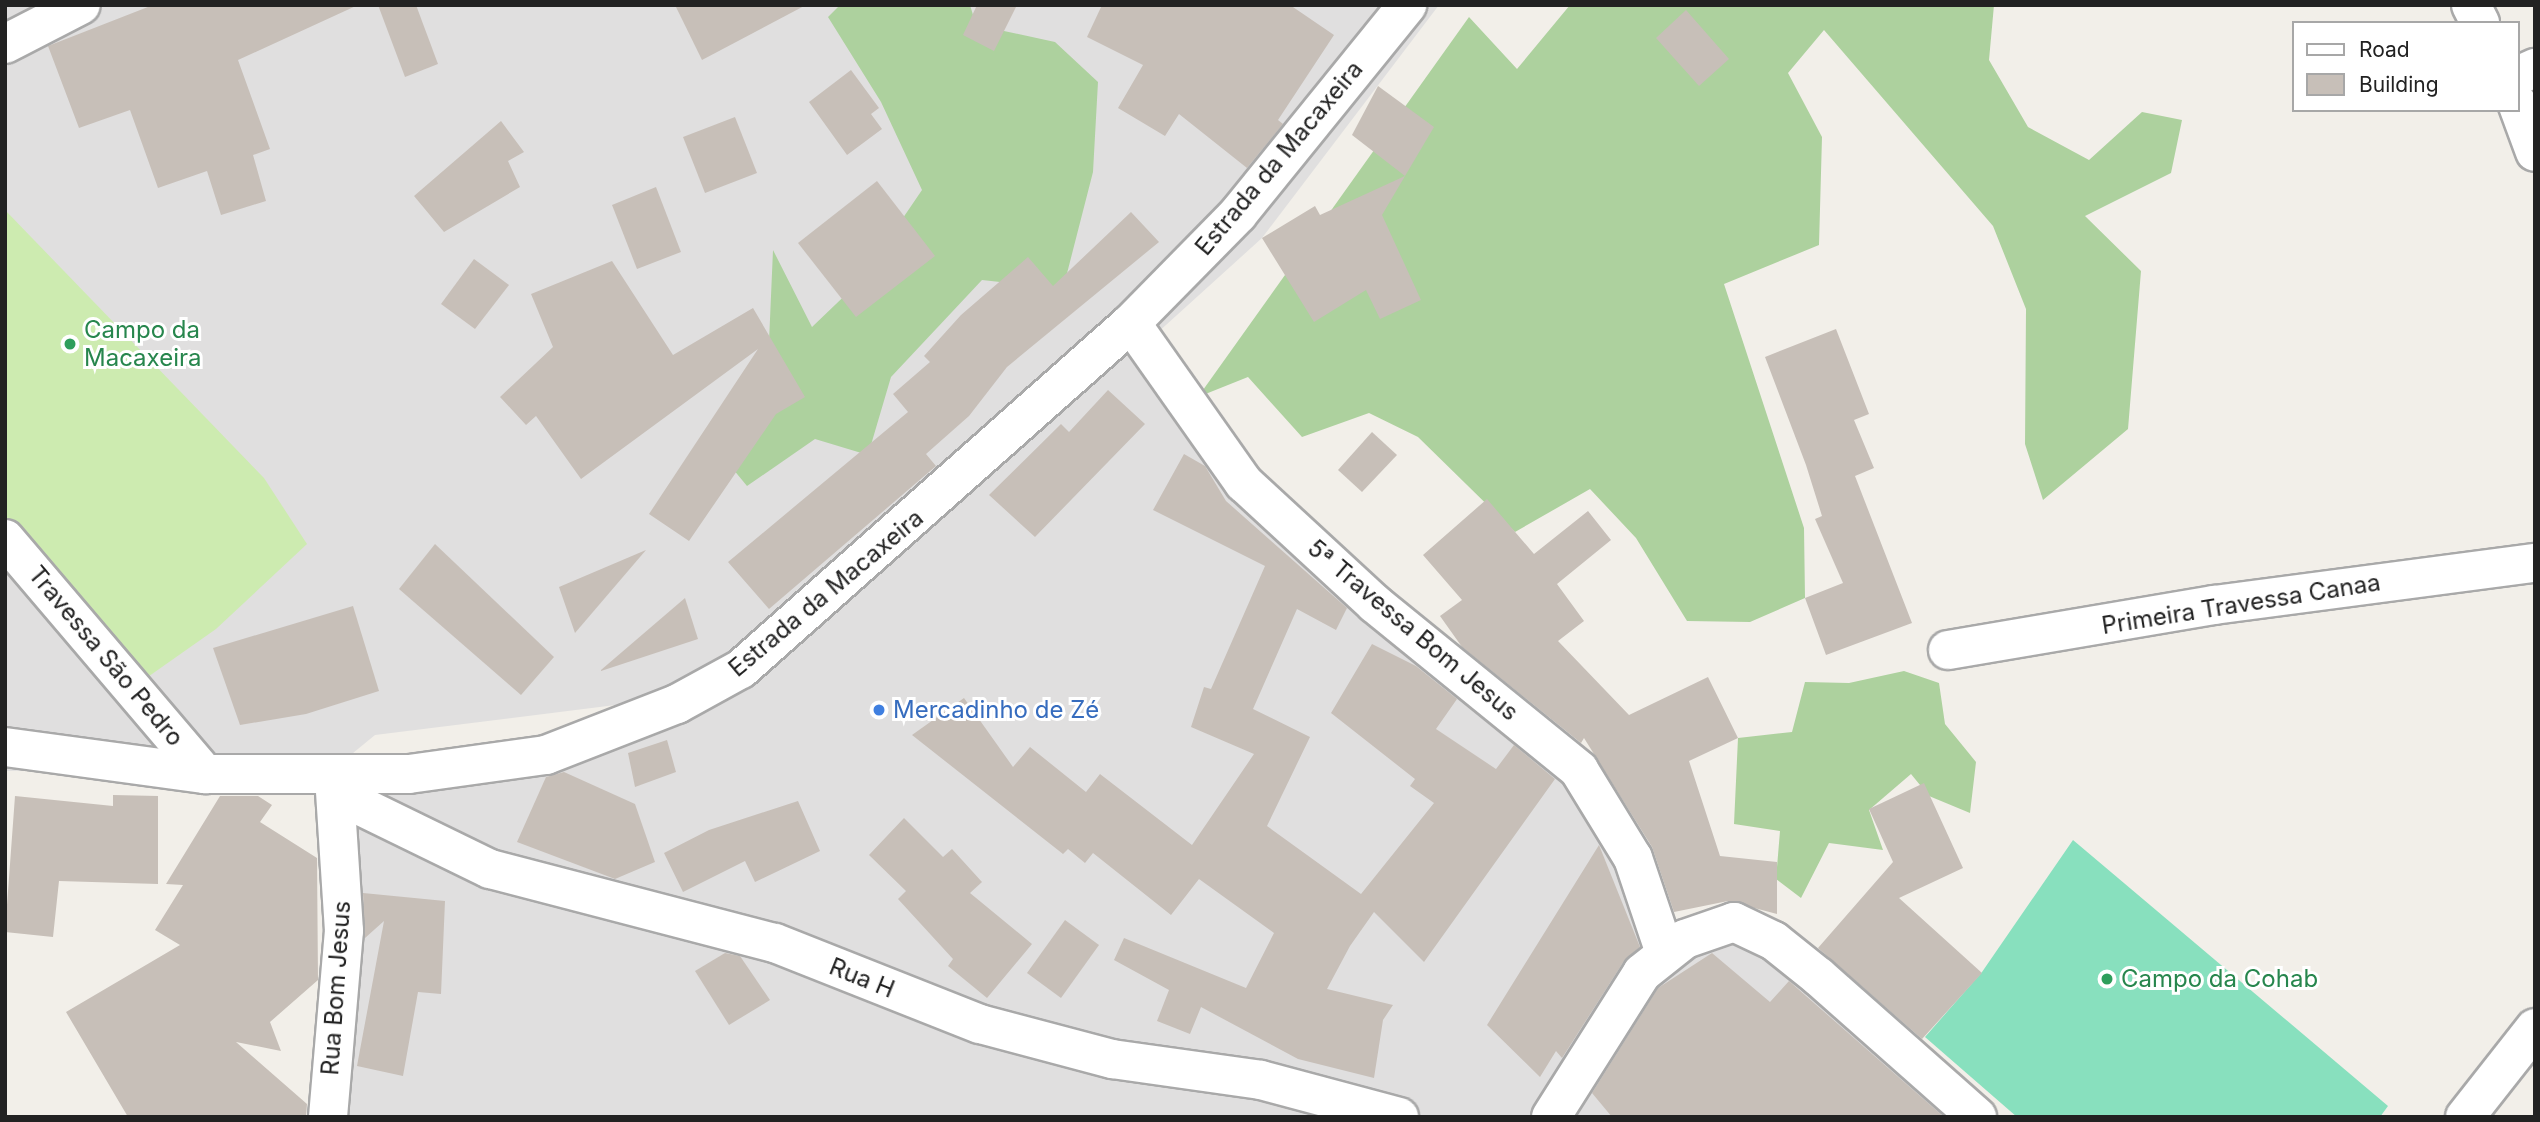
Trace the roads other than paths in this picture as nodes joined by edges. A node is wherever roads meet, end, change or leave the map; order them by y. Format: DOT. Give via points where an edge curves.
graph roads {
  1 [pos="81,5"];
  2 [pos="1407,5"];
  3 [pos="2471,5"];
  4 [pos="2479,21"];
  5 [pos="5,44"];
  6 [pos="2535,68"];
  7 [pos="2519,75"];
  8 [pos="2519,108"];
  9 [pos="2535,152"];
  10 [pos="1131,323"];
  11 [pos="5,539"];
  12 [pos="2535,563"];
  13 [pos="1948,650"];
  14 [pos="5,747"];
  15 [pos="205,774"];
  16 [pos="336,785"];
  17 [pos="1665,953"];
  18 [pos="2535,1028"];
  19 [pos="328,1117"];
  20 [pos="1399,1117"];
  21 [pos="1551,1117"];
  22 [pos="1977,1117"];
  23 [pos="2465,1117"];
  1 -- 5 [label="street"];
  2 -- 10 [label="street, Estrada da Macaxeira" via="1237,214"];
  3 -- 4 [label="street"];
  6 -- 7 [label="street"];
  8 -- 9 [label="street"];
  10 -- 16 [label="street, Estrada da Macaxeira" via="741,669 609,735 546,755"];
  10 -- 17 [label="street, 5ª Travessa Bom Jesus" via="1244,483 1375,604 1579,770 1633,858"];
  11 -- 15 [label="street, Travessa São Pedro"];
  12 -- 13 [label="street, Primeira Travessa Canaa" via="2214,605"];
  14 -- 15 [label="street, Estrada da Macaxeira"];
  15 -- 16 [label="street, Estrada da Macaxeira"];
  16 -- 19 [label="street, Rua Bom Jesus" via="344,931"];
  16 -- 20 [label="street, Rua H" via="490,869 775,943 980,1024 1112,1059 1261,1080"];
  17 -- 21 [label="street" via="1599,1034"];
  17 -- 22 [label="street" via="1721,923 1752,928 1819,977"];
  18 -- 23 [label="street"];
}
